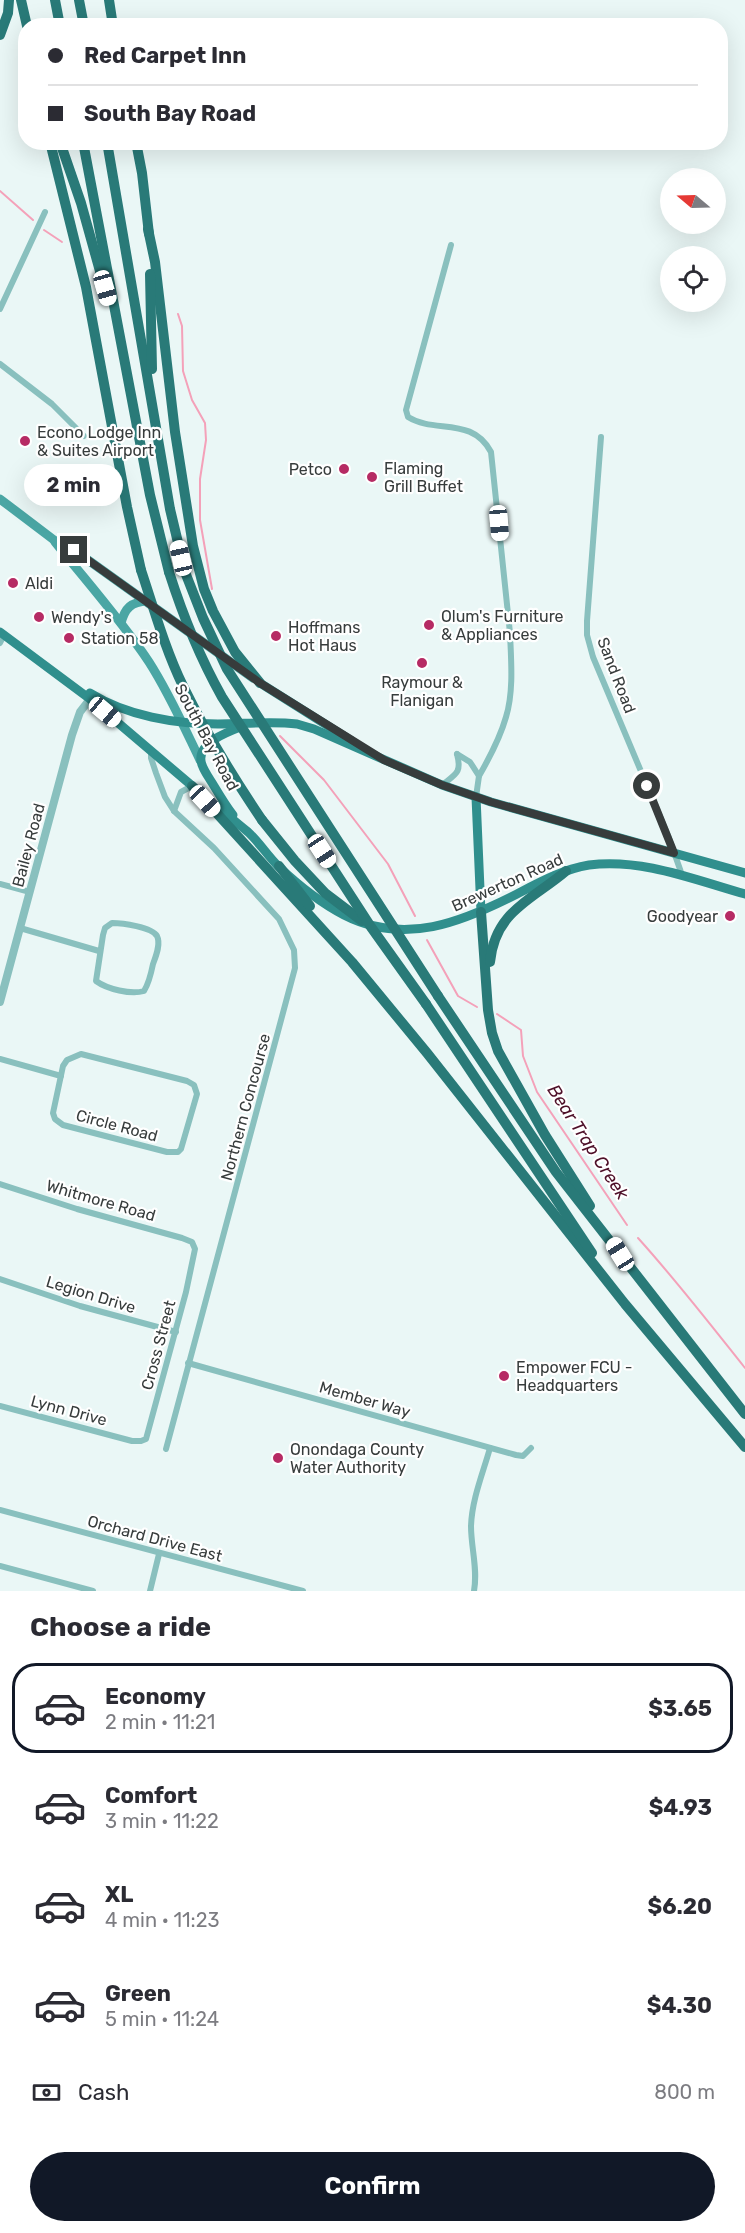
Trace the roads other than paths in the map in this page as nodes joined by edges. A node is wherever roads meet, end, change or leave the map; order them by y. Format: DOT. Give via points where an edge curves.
graph roads {
  1 [pos="9,0"];
  2 [pos="21,0"];
  3 [pos="55,0"];
  4 [pos="79,0"];
  5 [pos="108,0"];
  6 [pos="116,0"];
  7 [pos="25,18"];
  8 [pos="58,18"];
  9 [pos="82,18"];
  10 [pos="114,18"];
  11 [pos="116,18"];
  12 [pos="0,35"];
  13 [pos="52,150"];
  14 [pos="63,150"];
  15 [pos="85,150"];
  16 [pos="108,150"];
  17 [pos="138,150"];
  18 [pos="45,212"];
  19 [pos="148,230"];
  20 [pos="451,245"];
  21 [pos="0,309"];
  22 [pos="122,348"];
  23 [pos="0,364"];
  24 [pos="152,406"];
  25 [pos="84,436"];
  26 [pos="601,437"];
  27 [pos="0,499"];
  28 [pos="54,540"];
  29 [pos="147,601"];
  30 [pos="121,623"];
  31 [pos="1,637"];
  32 [pos="47,666"];
  33 [pos="260,683"];
  34 [pos="90,699"];
  35 [pos="101,700"];
  36 [pos="182,722"];
  37 [pos="251,723"];
  38 [pos="151,751"];
  39 [pos="200,760"];
  40 [pos="384,760"];
  41 [pos="479,776"];
  42 [pos="442,785"];
  43 [pos="192,786"];
  44 [pos="476,797"];
  45 [pos="174,811"];
  46 [pos="248,832"];
  47 [pos="674,853"];
  48 [pos="279,866"];
  49 [pos="566,871"];
  50 [pos="745,873"];
  51 [pos="682,876"];
  52 [pos="0,884"];
  53 [pos="30,892"];
  54 [pos="745,894"];
  55 [pos="481,912"];
  56 [pos="362,921"];
  57 [pos="20,928"];
  58 [pos="99,951"];
  59 [pos="352,962"];
  60 [pos="486,989"];
  61 [pos="0,1001"];
  62 [pos="0,1059"];
  63 [pos="61,1076"];
  64 [pos="0,1184"];
  65 [pos="193,1244"];
  66 [pos="620,1254"];
  67 [pos="0,1279"];
  68 [pos="625,1304"];
  69 [pos="176,1332"];
  70 [pos="189,1363"];
  71 [pos="0,1406"];
  72 [pos="745,1414"];
  73 [pos="132,1441"];
  74 [pos="745,1447"];
  75 [pos="490,1448"];
  76 [pos="531,1448"];
  77 [pos="166,1449"];
  78 [pos="0,1510"];
  79 [pos="159,1554"];
  80 [pos="0,1566"];
  81 [pos="93,1591"];
  82 [pos="150,1591"];
  83 [pos="303,1591"];
  84 [pos="474,1591"];
  1 -- 12 [label="highway"];
  2 -- 7 [label="highway"];
  3 -- 8 [label="highway"];
  4 -- 9 [label="highway"];
  5 -- 10 [label="highway"];
  6 -- 11 [label="highway"];
  13 -- 56 [label="highway, bridge" via="87,287 124,496 141,570 165,643 183,686 234,779 262,820 325,893"];
  14 -- 22 [label="highway"];
  15 -- 22 [label="highway"];
  16 -- 24 [label="highway"];
  17 -- 19 [label="highway"];
  18 -- 21 [label="street"];
  19 -- 24 [label="highway"];
  19 -- 33 [label="highway" via="193,546 213,611 235,652"];
  20 -- 41 [label="street" via="406,410 416,422 476,434 491,452 511,657 507,715"];
  22 -- 68 [label="highway, bridge" via="169,572 205,667 371,927"];
  23 -- 25 [label="street" via="52,404"];
  24 -- 66 [label="highway, bridge" via="185,572 227,669 556,1172"];
  26 -- 47 [label="street, Sand Road" via="587,635"];
  27 -- 28 [label="main road, South Bay Road"];
  28 -- 29 [label="main road, South Bay Road"];
  28 -- 30 [label="main road, South Bay Road"];
  29 -- 30 [label="main road" via="130,604"];
  29 -- 33 [label="main road, South Bay Road"];
  30 -- 36 [label="main road, South Bay Road" via="148,661"];
  31 -- 32 [label="main road, Brewerton Road"];
  32 -- 34 [label="main road, Brewerton Road"];
  32 -- 35 [label="main road, Brewerton Road"];
  33 -- 40 [label="main road, South Bay Road"];
  34 -- 35 [label="main road"];
  34 -- 38 [label="main road, Brewerton Road"];
  34 -- 53 [label="street, Bailey Road" via="80,712 72,735"];
  35 -- 36 [label="main road, Brewerton Road"];
  36 -- 37 [label="main road, Brewerton Road"];
  36 -- 39 [label="main road, South Bay Road"];
  37 -- 39 [label="main road" via="219,735"];
  37 -- 40 [label="main road, Brewerton Road" via="285,723 314,729"];
  38 -- 43 [label="main road, Brewerton Road"];
  38 -- 45 [label="street, Northern Concourse" via="150,758"];
  39 -- 46 [label="main road, South Bay Road" via="229,810"];
  40 -- 42 [label="main road, Brewerton Road"];
  41 -- 42 [label="street" via="470,762 457,754 458,772"];
  41 -- 44 [label="street"];
  42 -- 44 [label="main road, Brewerton Road"];
  43 -- 45 [label="street" via="181,792"];
  43 -- 46 [label="main road, Brewerton Road"];
  43 -- 59 [label="highway"];
  44 -- 47 [label="main road, Brewerton Road"];
  44 -- 55 [label="main road"];
  45 -- 70 [label="street, Northern Concourse" via="279,919 294,950 295,968"];
  46 -- 48 [label="main road, Brewerton Road"];
  47 -- 50 [label="main road, Brewerton Road"];
  47 -- 51 [label="street, Sand Road"];
  48 -- 56 [label="main road, Brewerton Road" via="322,901"];
  48 -- 59 [label="highway"];
  49 -- 51 [label="main road, Brewerton Road" via="614,864 643,866"];
  49 -- 55 [label="main road, Brewerton Road"];
  49 -- 60 [label="highway" via="516,908 497,932"];
  51 -- 54 [label="main road, Brewerton Road"];
  52 -- 53 [label="street"];
  53 -- 57 [label="street, Bailey Road"];
  55 -- 56 [label="main road, Brewerton Road" via="448,924 413,929"];
  55 -- 60 [label="highway"];
  57 -- 58 [label="street"];
  57 -- 61 [label="street, Bailey Road"];
  58 -- 58 [label="street" via="105,928 112,923 137,926 158,937 148,985 138,993 96,981"];
  59 -- 68 [label="highway"];
  60 -- 66 [label="highway" via="492,1033 502,1059"];
  62 -- 63 [label="street"];
  63 -- 63 [label="street, Circle Road" via="67,1060 81,1054 194,1085 197,1095 181,1149 166,1152 63,1125 53,1113"];
  64 -- 65 [label="street, Whitmore Road"];
  65 -- 69 [label="street, Cross Street" via="195,1258"];
  66 -- 72 [label="highway"];
  67 -- 69 [label="street, Legion Drive"];
  68 -- 74 [label="highway"];
  69 -- 73 [label="street, Cross Street" via="150,1430 144,1440"];
  70 -- 75 [label="street, Member Way"];
  70 -- 77 [label="street, Northern Concourse"];
  71 -- 73 [label="street, Lynn Drive"];
  75 -- 76 [label="street, Member Way" via="523,1455"];
  75 -- 84 [label="street" via="472,1515"];
  78 -- 79 [label="street, Orchard Drive East"];
  79 -- 82 [label="street"];
  79 -- 83 [label="street, Orchard Drive East"];
  80 -- 81 [label="street"];
}
